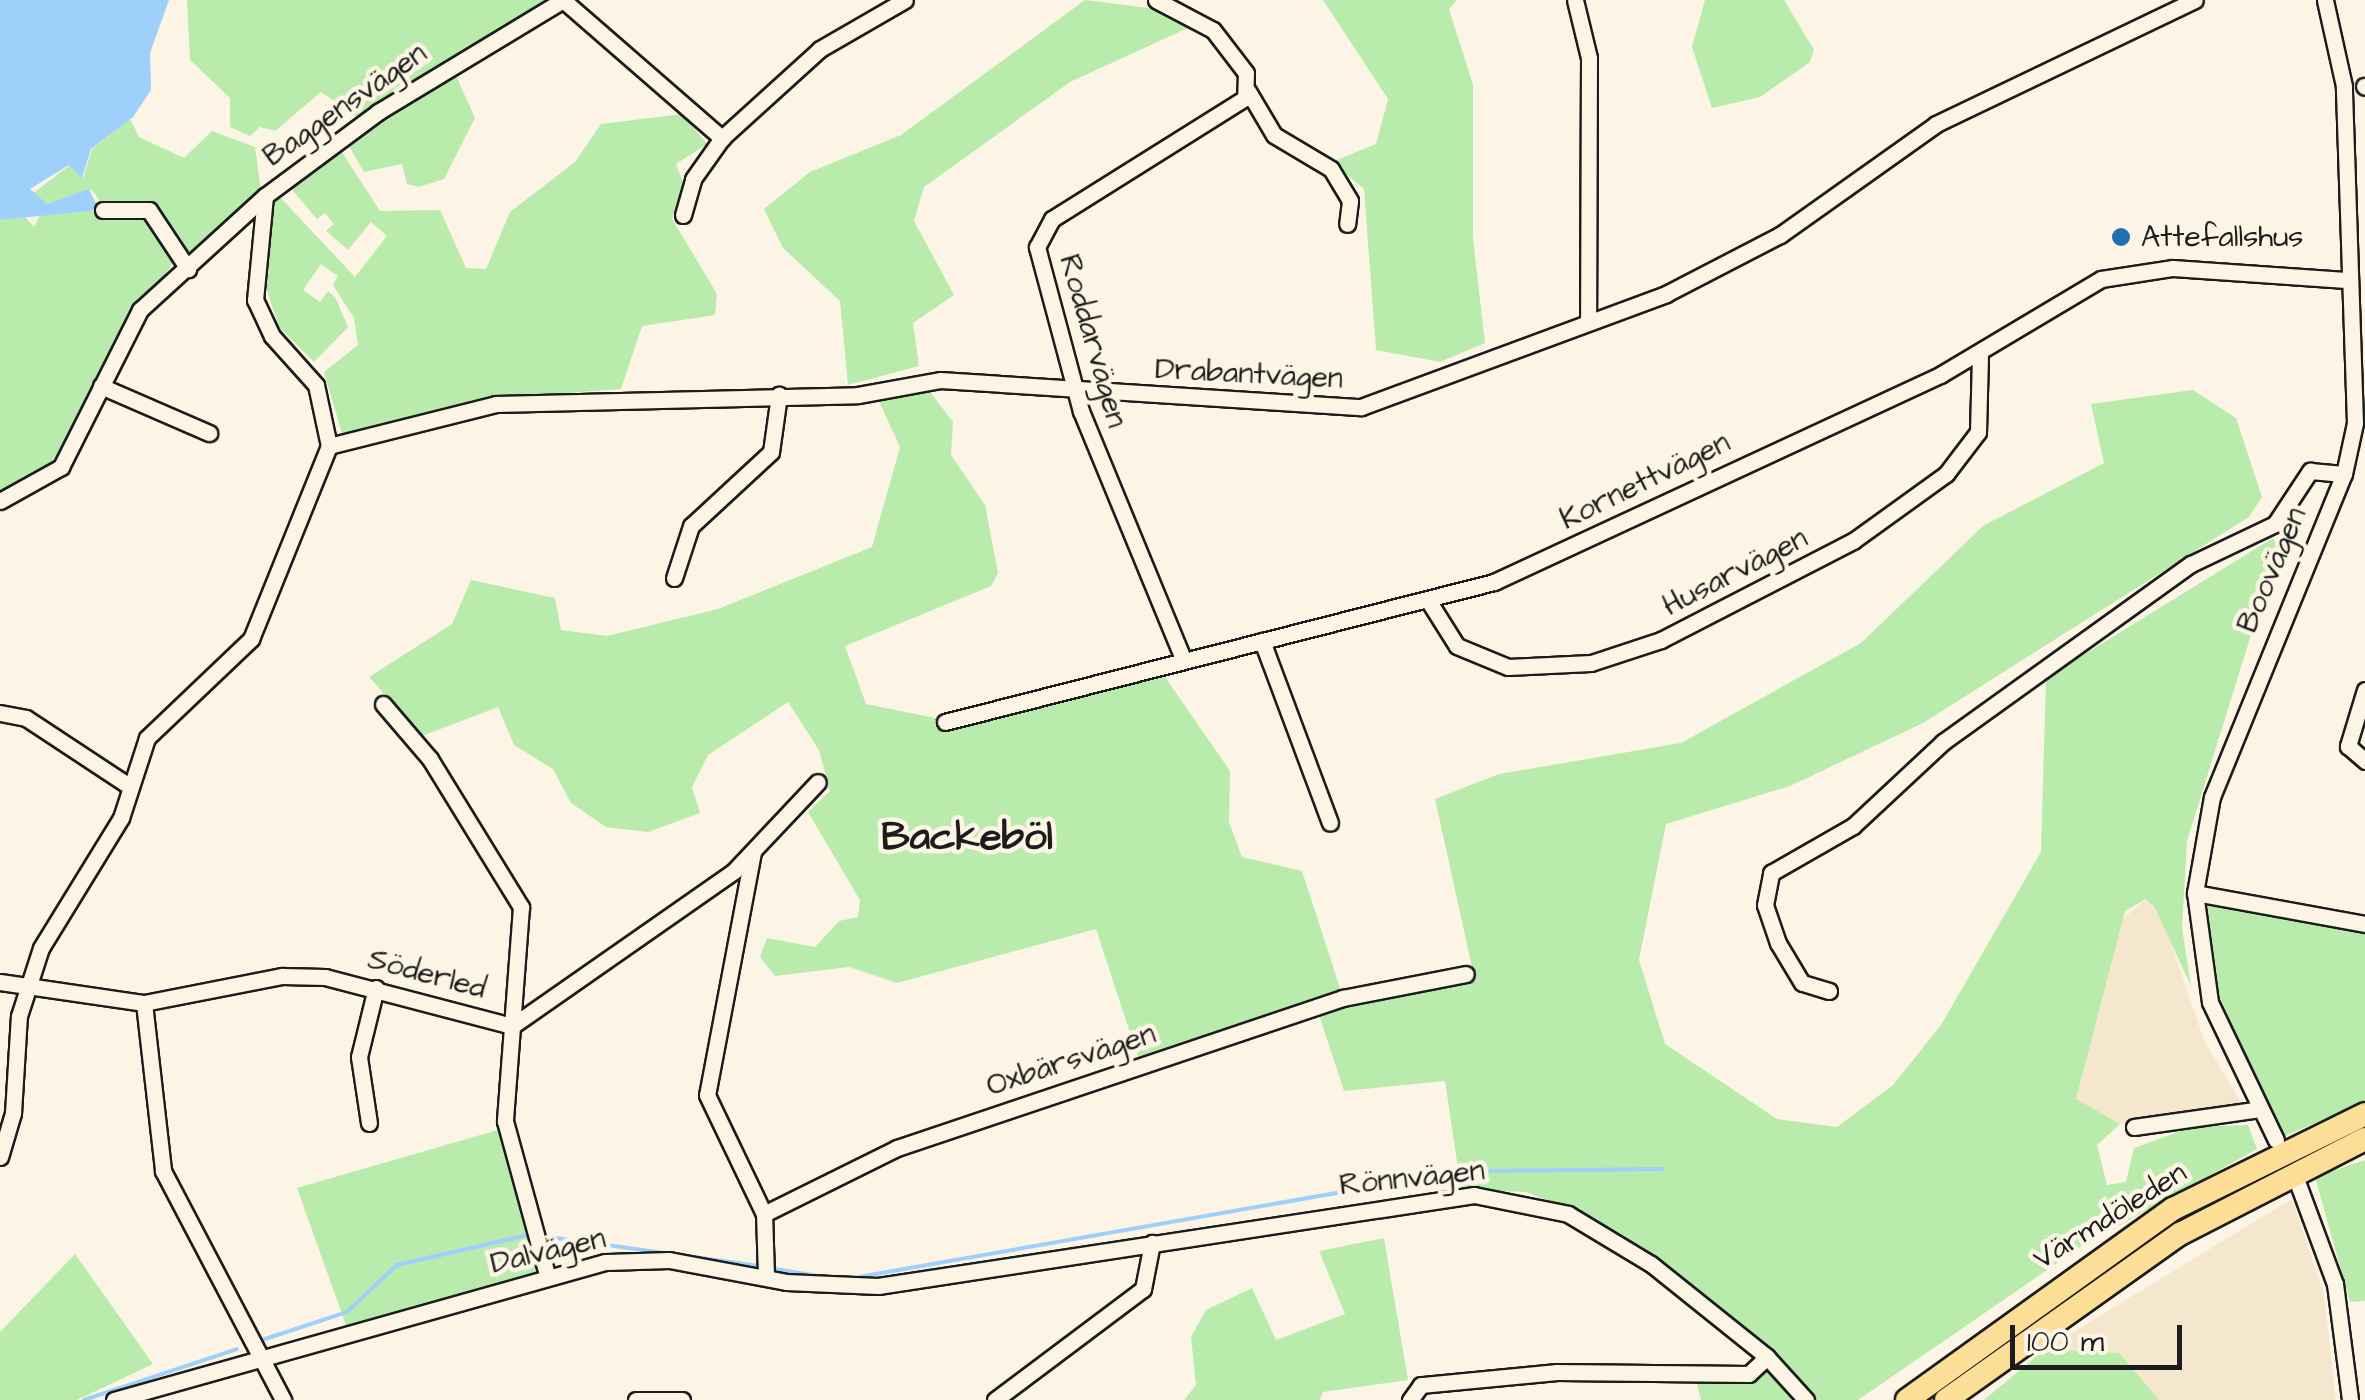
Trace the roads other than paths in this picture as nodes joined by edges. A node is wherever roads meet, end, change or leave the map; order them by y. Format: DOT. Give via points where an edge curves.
graph roads {
  1 [pos="563,0"];
  2 [pos="905,0"];
  3 [pos="1156,0"];
  4 [pos="1575,0"];
  5 [pos="2195,0"];
  6 [pos="2325,0"];
  7 [pos="1248,91"];
  8 [pos="722,138"];
  9 [pos="265,196"];
  10 [pos="103,210"];
  11 [pos="683,214"];
  12 [pos="1347,224"];
  13 [pos="188,269"];
  14 [pos="2346,280"];
  15 [pos="1588,322"];
  16 [pos="1980,355"];
  17 [pos="101,386"];
  18 [pos="1074,388"];
  19 [pos="779,395"];
  20 [pos="2360,420"];
  21 [pos="210,432"];
  22 [pos="329,446"];
  23 [pos="2344,474"];
  24 [pos="0,501"];
  25 [pos="674,578"];
  26 [pos="1428,600"];
  27 [pos="1262,641"];
  28 [pos="1184,658"];
  29 [pos="2365,690"];
  30 [pos="383,704"];
  31 [pos="0,713"];
  32 [pos="945,722"];
  33 [pos="2365,761"];
  34 [pos="818,782"];
  35 [pos="129,786"];
  36 [pos="1330,823"];
  37 [pos="753,852"];
  38 [pos="2194,893"];
  39 [pos="2365,924"];
  40 [pos="1466,974"];
  41 [pos="0,982"];
  42 [pos="25,988"];
  43 [pos="376,988"];
  44 [pos="1829,991"];
  45 [pos="144,1003"];
  46 [pos="512,1026"];
  47 [pos="2260,1109"];
  48 [pos="2365,1114"];
  49 [pos="369,1122"];
  50 [pos="2134,1127"];
  51 [pos="2276,1140"];
  52 [pos="2365,1140"];
  53 [pos="0,1157"];
  54 [pos="2298,1184"];
  55 [pos="764,1214"];
  56 [pos="1152,1243"];
  57 [pos="1124,1248"];
  58 [pos="548,1275"];
  59 [pos="766,1276"];
  60 [pos="254,1358"];
  61 [pos="1764,1363"];
  62 [pos="114,1400"];
  63 [pos="283,1400"];
  64 [pos="636,1400"];
  65 [pos="682,1400"];
  66 [pos="995,1400"];
  67 [pos="1410,1400"];
  68 [pos="1806,1400"];
  69 [pos="1907,1400"];
  70 [pos="1946,1400"];
  71 [pos="2350,1400"];
  1 -- 8 [label="street"];
  1 -- 9 [label="street, Baggensvägen" via="378,112"];
  2 -- 8 [label="street" via="820,49"];
  3 -- 7 [label="street" via="1213,30 1246,72"];
  4 -- 15 [label="street" via="1589,58"];
  5 -- 15 [label="street, Drabantvägen" via="1936,124 1764,243"];
  6 -- 14 [label="street, Boovägen" via="2344,86"];
  7 -- 12 [label="street" via="1274,135 1331,169 1350,202"];
  7 -- 18 [label="street, Roddarvägen" via="1041,230 1038,258"];
  8 -- 11 [label="street" via="693,179"];
  9 -- 13 [label="street"];
  9 -- 22 [label="street, Baggensvägen" via="252,259 256,300 272,336 316,385"];
  10 -- 13 [label="street" via="149,210"];
  13 -- 17 [label="street" via="140,310"];
  14 -- 16 [label="street, Kornettvägen" via="2122,273 2053,301"];
  14 -- 20 [label="street, Boovägen"];
  15 -- 18 [label="street, Drabantvägen" via="1361,407"];
  16 -- 26 [label="street, Kornettvägen" via="1534,566"];
  16 -- 26 [label="street, Husarvägen" via="1978,432 1946,474 1853,541 1677,633 1591,662 1508,667 1457,646"];
  17 -- 21 [label="street"];
  17 -- 24 [label="street" via="61,467"];
  18 -- 19 [label="street, Drabantvägen" via="940,380"];
  18 -- 28 [label="street, Roddarvägen"];
  19 -- 22 [label="street, Drabantvägen" via="496,404"];
  19 -- 25 [label="street" via="771,452 691,526"];
  20 -- 23 [label="street, Boovägen"];
  22 -- 35 [label="street" via="251,638 154,728"];
  23 -- 38 [label="street, Boovägen" via="2212,797"];
  23 -- 44 [label="street" via="2310,471 2275,524 2191,564 1943,742 1853,826 1771,873 1765,904 1778,943 1802,982"];
  26 -- 27 [label="street, Kornettvägen"];
  27 -- 28 [label="street, Kornettvägen"];
  27 -- 36 [label="street"];
  28 -- 32 [label="street, Kornettvägen"];
  29 -- 33 [label="street" via="2348,746"];
  30 -- 46 [label="street" via="430,758 516,892"];
  31 -- 35 [label="street" via="26,718"];
  34 -- 37 [label="street, Söderled"];
  35 -- 42 [label="street" via="124,810"];
  37 -- 46 [label="street, Söderled" via="690,906"];
  37 -- 55 [label="street" via="707,1095"];
  38 -- 39 [label="street"];
  38 -- 47 [label="street, Boovägen" via="2205,984"];
  40 -- 55 [label="street, Oxbärsvägen" via="1344,998 943,1130"];
  41 -- 42 [label="street, Söderled"];
  42 -- 45 [label="street, Söderled"];
  42 -- 53 [label="street"];
  43 -- 45 [label="street, Söderled" via="282,976"];
  43 -- 46 [label="street, Söderled"];
  43 -- 49 [label="street" via="359,1056"];
  45 -- 60 [label="street" via="163,1171"];
  46 -- 58 [label="street" via="505,1121"];
  47 -- 50 [label="street"];
  47 -- 51 [label="street, Boovägen"];
  48 -- 69 [label="highway, Värmdöleden" via="2172,1209"];
  52 -- 70 [label="highway, Värmdöleden" via="2137,1261"];
  54 -- 71 [label="street" via="2335,1284"];
  55 -- 59 [label="street"];
  56 -- 57 [label="street, Rönnvägen"];
  56 -- 61 [label="street, Rönnvägen" via="1416,1200 1532,1200 1640,1256"];
  56 -- 66 [label="street" via="1143,1289"];
  57 -- 59 [label="street, Dalvägen" via="878,1286"];
  58 -- 59 [label="street, Dalvägen" via="650,1259"];
  58 -- 60 [label="street, Dalvägen"];
  60 -- 62 [label="street, Dalvägen"];
  60 -- 63 [label="street"];
  61 -- 67 [label="street" via="1420,1384"];
  61 -- 68 [label="street, Rönnvägen"];
  64 -- 65 [label="street"];
}
